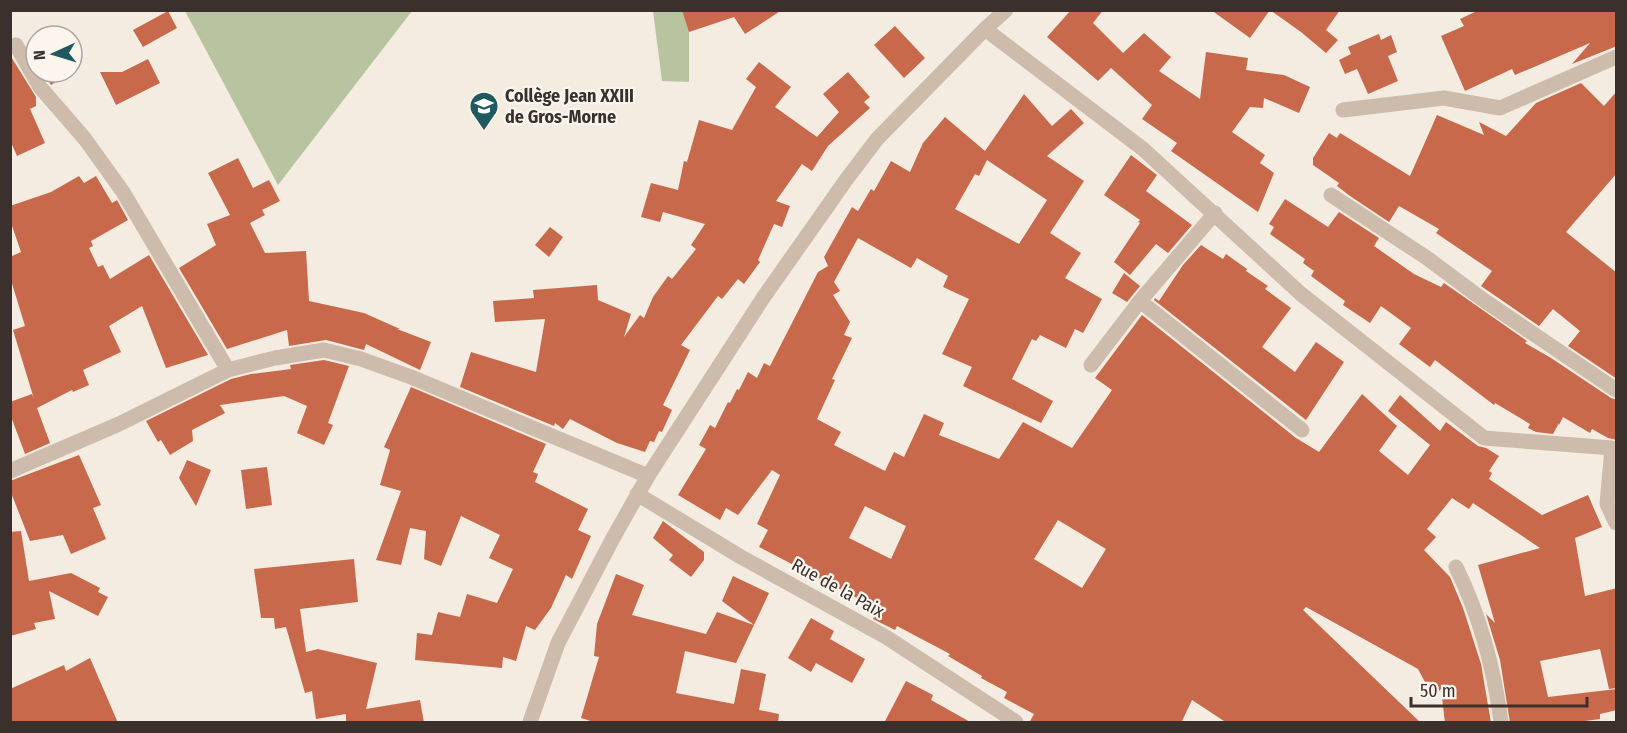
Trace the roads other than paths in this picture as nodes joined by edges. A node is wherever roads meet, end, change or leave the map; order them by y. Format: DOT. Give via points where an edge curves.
graph roads {
  1 [pos="1001,12"];
  2 [pos="985,29"];
  3 [pos="16,45"];
  4 [pos="1617,57"];
  5 [pos="1343,110"];
  6 [pos="1331,195"];
  7 [pos="1215,213"];
  8 [pos="1140,301"];
  9 [pos="1091,365"];
  10 [pos="228,370"];
  11 [pos="1617,390"];
  12 [pos="1302,430"];
  13 [pos="1614,444"];
  14 [pos="10,471"];
  15 [pos="648,476"];
  16 [pos="637,494"];
  17 [pos="1617,523"];
  18 [pos="1456,567"];
  19 [pos="530,723"];
  20 [pos="1016,723"];
  21 [pos="1501,723"];
  1 -- 2 [label="street"];
  2 -- 7 [label="street" via="1143,148"];
  2 -- 15 [label="street" via="877,140 846,180 773,282"];
  3 -- 10 [label="street" via="40,87 85,139 123,192"];
  4 -- 5 [label="street" via="1500,108 1444,98"];
  6 -- 11 [label="street"];
  7 -- 8 [label="street"];
  7 -- 13 [label="street" via="1301,294 1484,438"];
  8 -- 9 [label="street"];
  8 -- 12 [label="street"];
  10 -- 14 [label="street" via="119,424"];
  10 -- 15 [label="street" via="324,350 361,359"];
  13 -- 17 [label="street" via="1607,504"];
  15 -- 16 [label="street"];
  16 -- 19 [label="street" via="558,643"];
  16 -- 20 [label="street, Rue de la Paix" via="886,637"];
  18 -- 21 [label="street" via="1480,624"];
}
